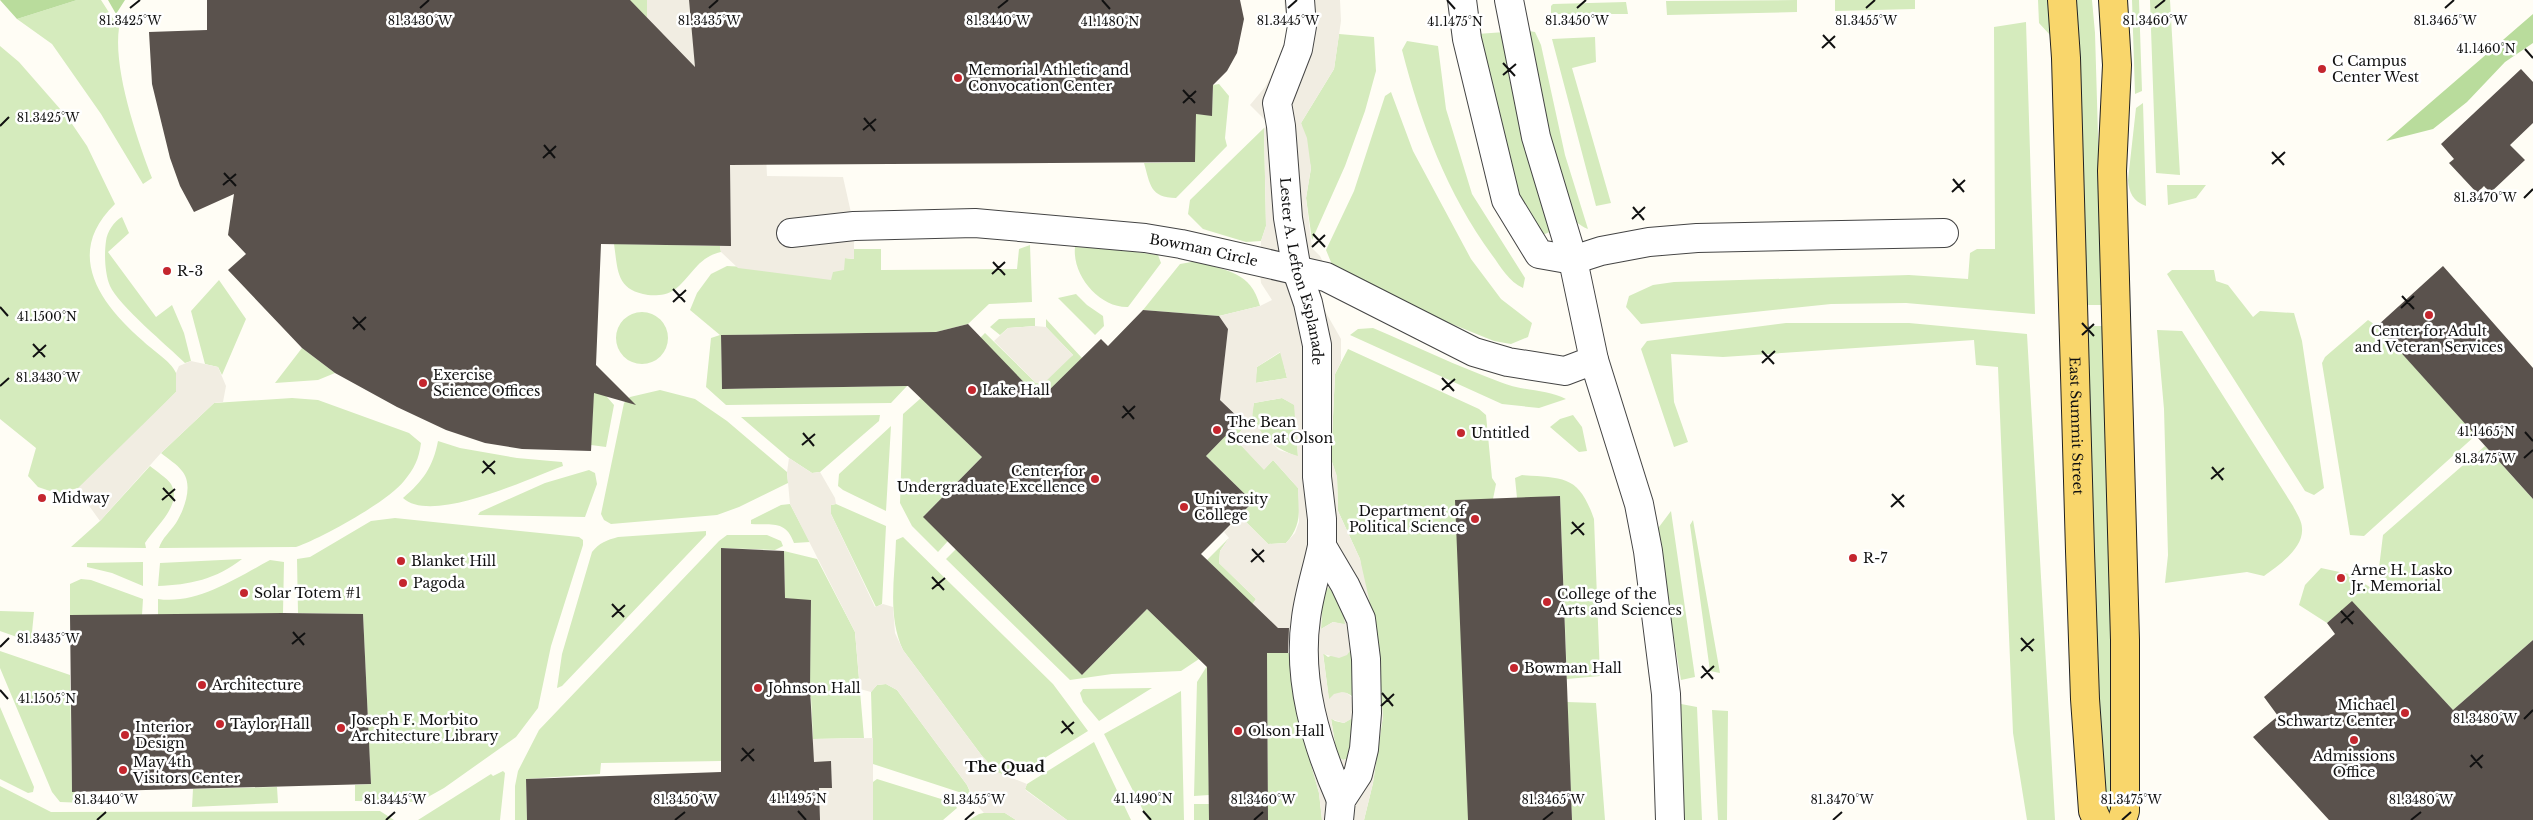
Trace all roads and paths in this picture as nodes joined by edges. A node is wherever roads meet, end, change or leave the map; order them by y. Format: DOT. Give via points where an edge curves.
graph roads {
  1 [pos="1300,0"];
  2 [pos="1462,0"];
  3 [pos="1509,0"];
  4 [pos="2062,0"];
  5 [pos="2113,0"];
  6 [pos="792,233"];
  7 [pos="1944,233"];
  8 [pos="1573,260"];
  9 [pos="1296,271"];
  10 [pos="1594,360"];
  11 [pos="1322,546"];
  12 [pos="1340,810"];
  13 [pos="1670,820"];
  14 [pos="2097,820"];
  15 [pos="2122,820"];
  1 -- 9 [label="street, Lester A. Lefton Esplanade" via="1302,26 1298,49 1277,103"];
  2 -- 8 [label="street" via="1466,39 1506,200 1539,254"];
  3 -- 8 [label="street" via="1536,136"];
  4 -- 14 [label="main road, East Summit Street" via="2085,699 2093,811"];
  5 -- 15 [label="main road" via="2117,65 2112,180 2126,676 2125,811"];
  6 -- 9 [label="street, Bowman Circle" via="854,226 975,223 1145,238"];
  7 -- 8 [label="street" via="1659,241 1601,251"];
  8 -- 10 [label="street"];
  9 -- 10 [label="street, Bowman Circle" via="1326,277 1474,352 1508,362 1565,371"];
  9 -- 11 [label="street, Lester A. Lefton Esplanade" via="1308,303 1317,345 1317,477"];
  10 -- 13 [label="street" via="1638,504 1648,551 1666,694"];
  11 -- 12 [label="street, Lester A. Lefton Esplanade" via="1306,618 1303,674 1311,713"];
  11 -- 12 [label="street, Lester A. Lefton Esplanade" via="1360,619 1366,659 1364,749 1358,774"];
}
